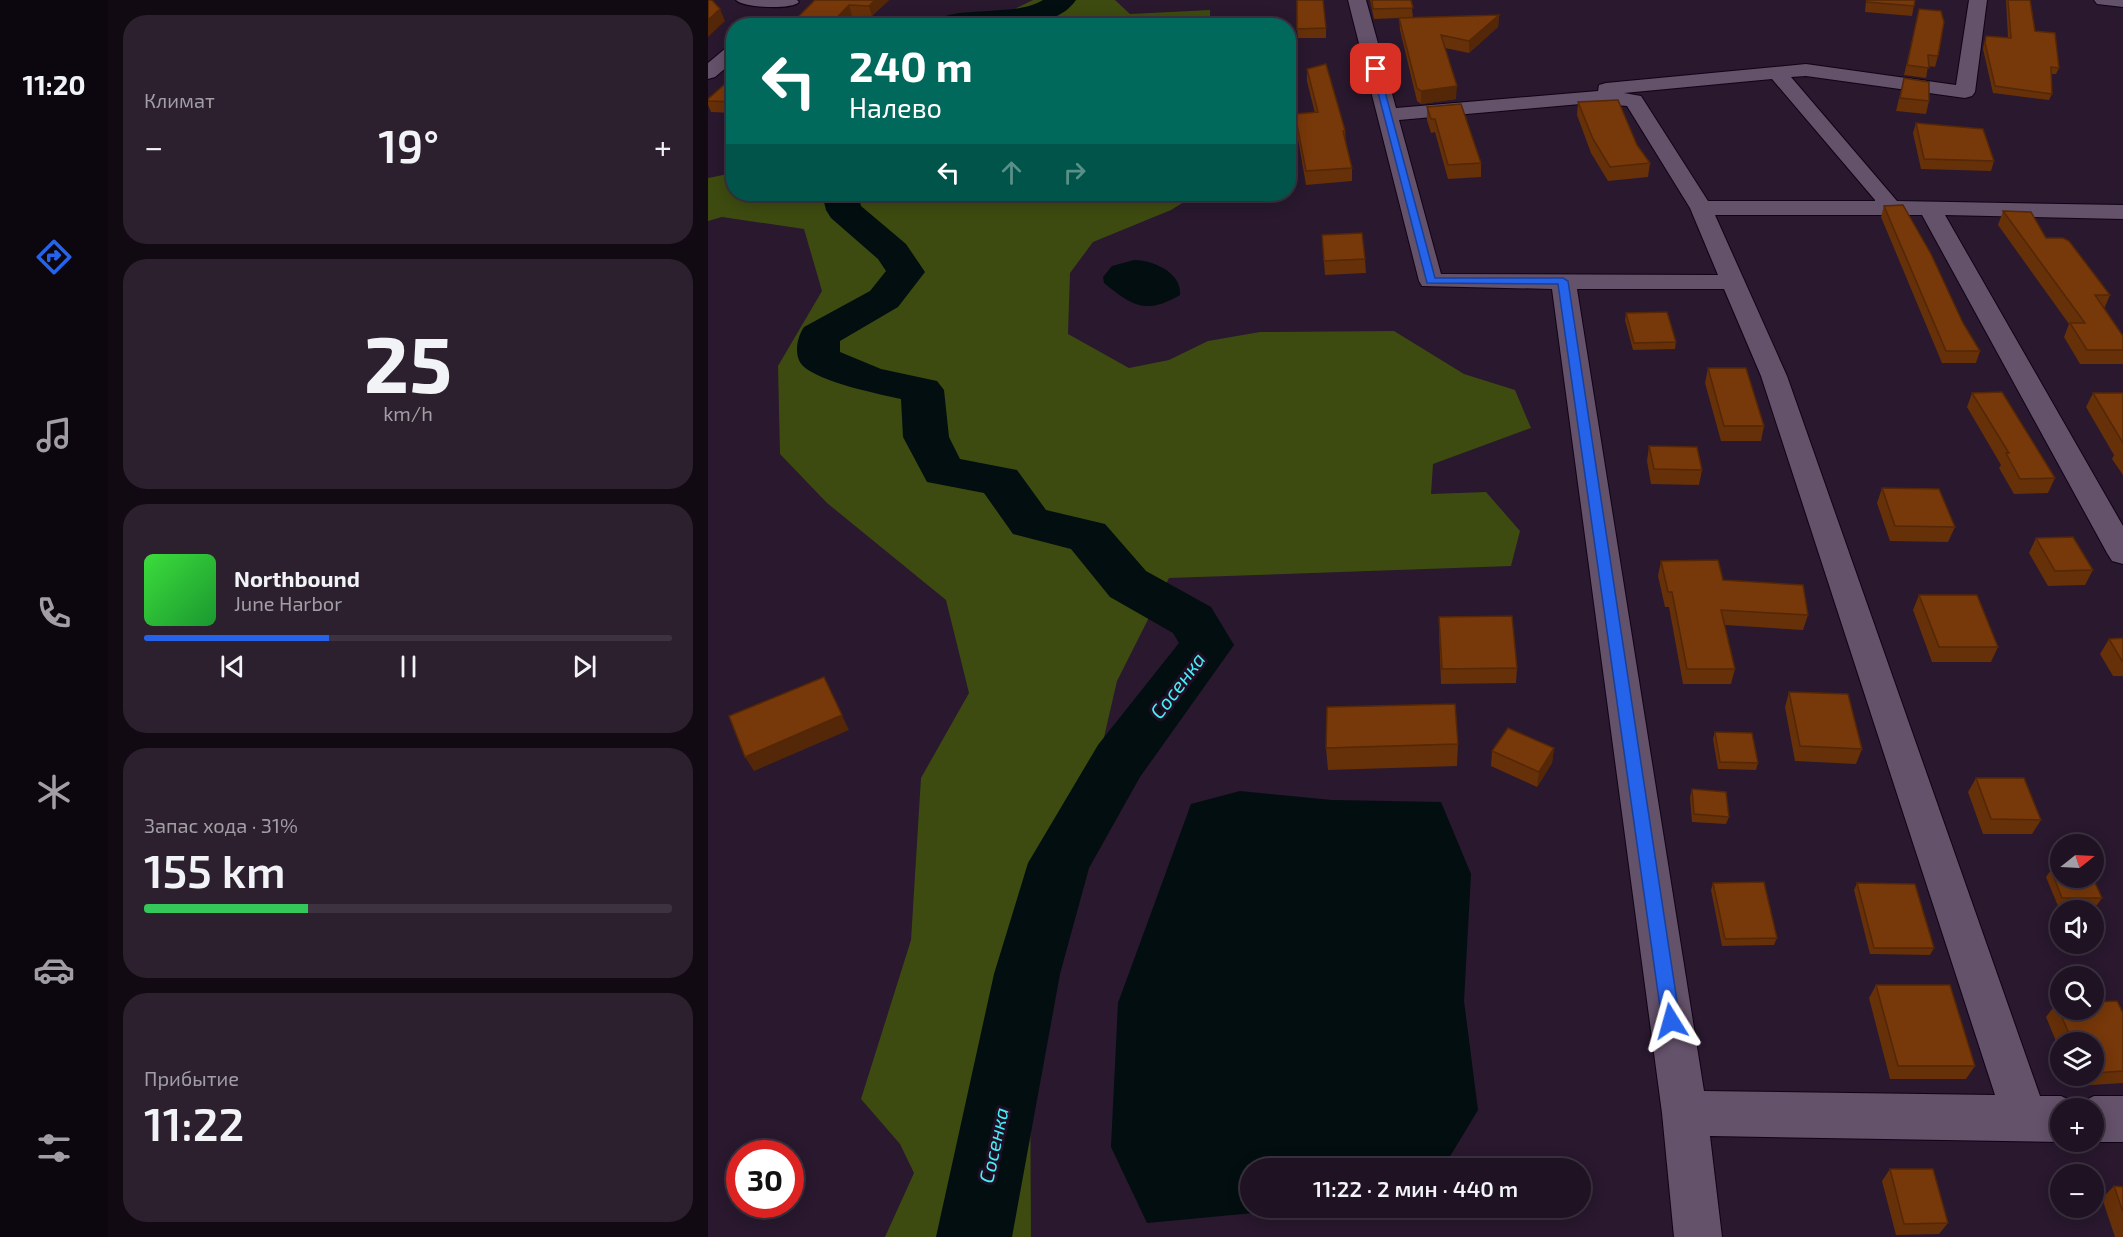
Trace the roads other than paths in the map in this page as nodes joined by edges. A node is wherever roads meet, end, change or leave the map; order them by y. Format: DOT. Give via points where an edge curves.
graph roads {
  1 [pos="745,0"];
  2 [pos="1357,0"];
  3 [pos="1978,0"];
  4 [pos="2103,0"];
  5 [pos="791,1"];
  6 [pos="2123,2"];
  7 [pos="772,18"];
  8 [pos="726,58"];
  9 [pos="1776,72"];
  10 [pos="708,73"];
  11 [pos="1580,91"];
  12 [pos="1388,115"];
  13 [pos="1930,207"];
  14 [pos="1701,208"];
  15 [pos="1886,208"];
  16 [pos="2123,212"];
  17 [pos="1563,281"];
  18 [pos="1734,282"];
  19 [pos="2123,554"];
  20 [pos="1684,1113"];
  21 [pos="2043,1119"];
  22 [pos="2104,1119"];
  23 [pos="2123,1119"];
  24 [pos="1698,1237"];
  1 -- 5 [label="street"];
  2 -- 12 [label="street"];
  3 -- 9 [label="street" via="1965,92 1806,70"];
  4 -- 6 [label="street"];
  5 -- 7 [label="street"];
  8 -- 10 [label="street"];
  9 -- 11 [label="street"];
  9 -- 15 [label="street" via="1886,199"];
  12 -- 14 [label="street" via="1592,97 1634,100"];
  12 -- 17 [label="street" via="1431,281"];
  13 -- 15 [label="street"];
  13 -- 16 [label="street"];
  13 -- 19 [label="street"];
  14 -- 15 [label="street"];
  14 -- 18 [label="street"];
  17 -- 18 [label="street"];
  17 -- 20 [label="street"];
  18 -- 21 [label="street" via="1774,376"];
  20 -- 21 [label="street"];
  20 -- 24 [label="street"];
  22 -- 23 [label="street"];
}
